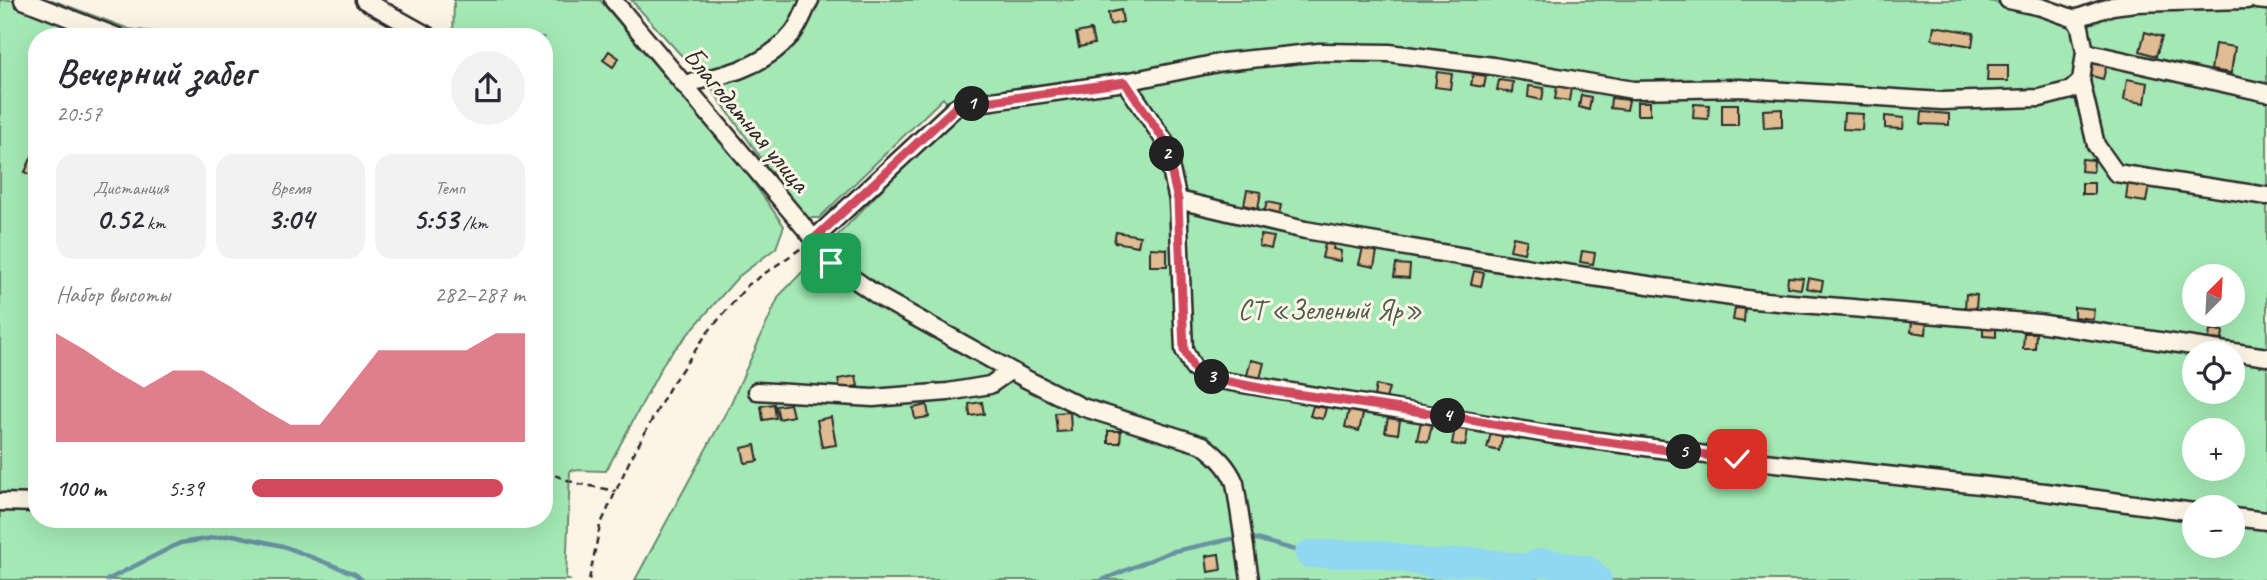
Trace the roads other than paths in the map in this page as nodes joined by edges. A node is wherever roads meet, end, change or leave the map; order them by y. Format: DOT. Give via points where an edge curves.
graph roads {
  1 [pos="23,0"];
  2 [pos="364,0"];
  3 [pos="613,0"];
  4 [pos="810,0"];
  5 [pos="2008,0"];
  6 [pos="2247,0"];
  7 [pos="2256,0"];
  8 [pos="2267,1"];
  9 [pos="2075,19"];
  10 [pos="95,28"];
  11 [pos="414,28"];
  12 [pos="2085,52"];
  13 [pos="2081,81"];
  14 [pos="1125,82"];
  15 [pos="683,84"];
  16 [pos="2267,93"];
  17 [pos="2267,197"];
  18 [pos="1178,200"];
  19 [pos="814,239"];
  20 [pos="2267,356"];
  21 [pos="1010,371"];
  22 [pos="757,391"];
  23 [pos="0,502"];
  24 [pos="28,503"];
  25 [pos="2182,510"];
  26 [pos="2245,518"];
  27 [pos="2267,521"];
  28 [pos="1251,580"];
  1 -- 10 [label="street"];
  2 -- 11 [label="street"];
  3 -- 15 [label="street, Благодатная улица"];
  4 -- 15 [label="street" via="792,34 758,62 733,74"];
  5 -- 9 [label="street"];
  6 -- 9 [label="street" via="2135,3"];
  7 -- 8 [label="street"];
  9 -- 12 [label="street"];
  12 -- 13 [label="street"];
  12 -- 16 [label="street"];
  13 -- 14 [label="street" via="2071,90 2040,98 1998,101 1739,88 1633,90 1389,53 1319,52 1223,62"];
  13 -- 17 [label="street" via="2096,145 2116,173"];
  14 -- 18 [label="street" via="1164,140"];
  14 -- 19 [label="street" via="957,106"];
  15 -- 19 [label="street, Благодатная улица"];
  18 -- 20 [label="street" via="1305,230 1753,300 2038,323"];
  18 -- 25 [label="street" via="1184,350 1194,369 1219,380 1553,435"];
  19 -- 21 [label="street, Благодатная улица" via="831,263 881,298"];
  21 -- 22 [label="street" via="990,385 873,398"];
  21 -- 28 [label="street, Благодатная улица" via="1082,407 1202,445 1215,455 1235,483"];
  23 -- 24 [label="street"];
  26 -- 27 [label="street"];
}
